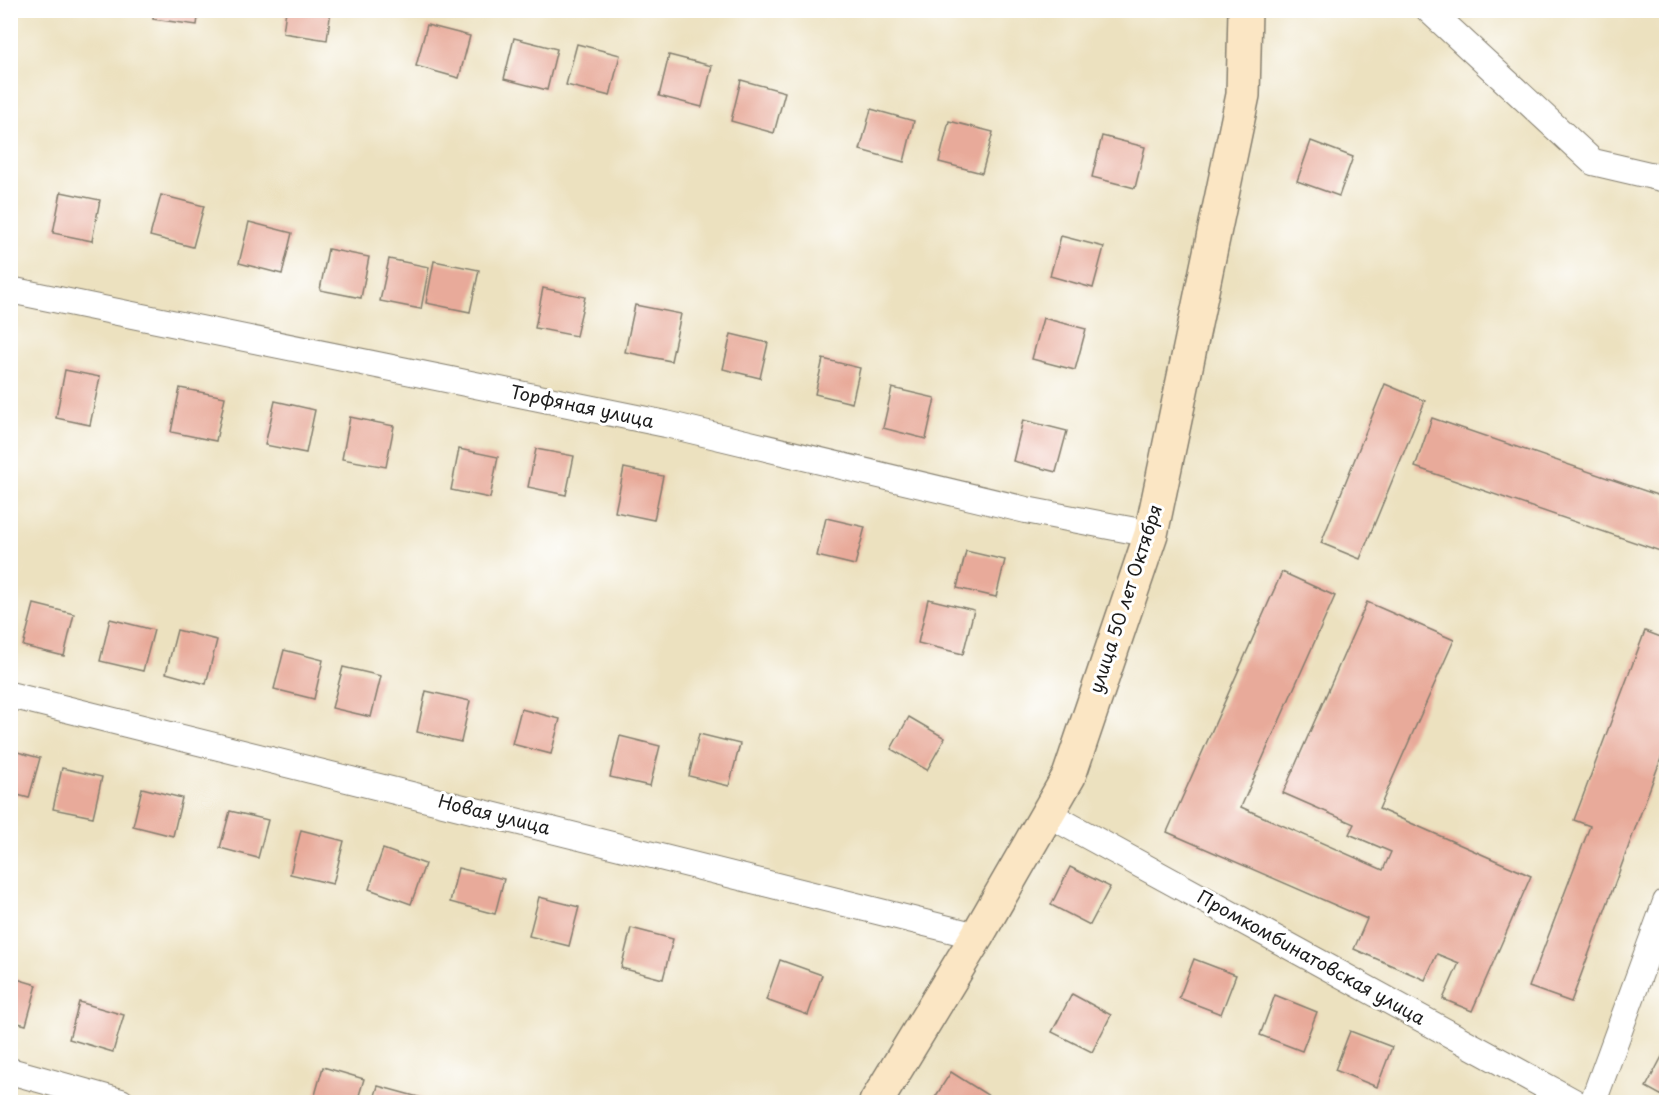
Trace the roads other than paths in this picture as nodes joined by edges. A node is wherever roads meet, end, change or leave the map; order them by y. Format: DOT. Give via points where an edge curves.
graph roads {
  1 [pos="1245,10"];
  2 [pos="1429,10"];
  3 [pos="1666,179"];
  4 [pos="10,290"];
  5 [pos="1151,534"];
  6 [pos="10,695"];
  7 [pos="1048,814"];
  8 [pos="1666,902"];
  9 [pos="977,936"];
  10 [pos="10,1071"];
  11 [pos="121,1102"];
  12 [pos="876,1102"];
  13 [pos="1574,1102"];
  14 [pos="1593,1102"];
  1 -- 5 [label="main road, улица 50 лет Октября" via="1244,95"];
  2 -- 3 [label="street" via="1593,162"];
  4 -- 5 [label="street, Торфяная улица" via="666,424 1026,510"];
  5 -- 7 [label="main road, улица 50 лет Октября" via="1069,776"];
  6 -- 9 [label="street, Новая улица"];
  7 -- 9 [label="main road, улица 50 лет Октября"];
  7 -- 13 [label="street, Промкомбинатовская улица"];
  8 -- 14 [label="street"];
  9 -- 12 [label="main road, улица 50 лет Октября"];
  10 -- 11 [label="street"];
}
